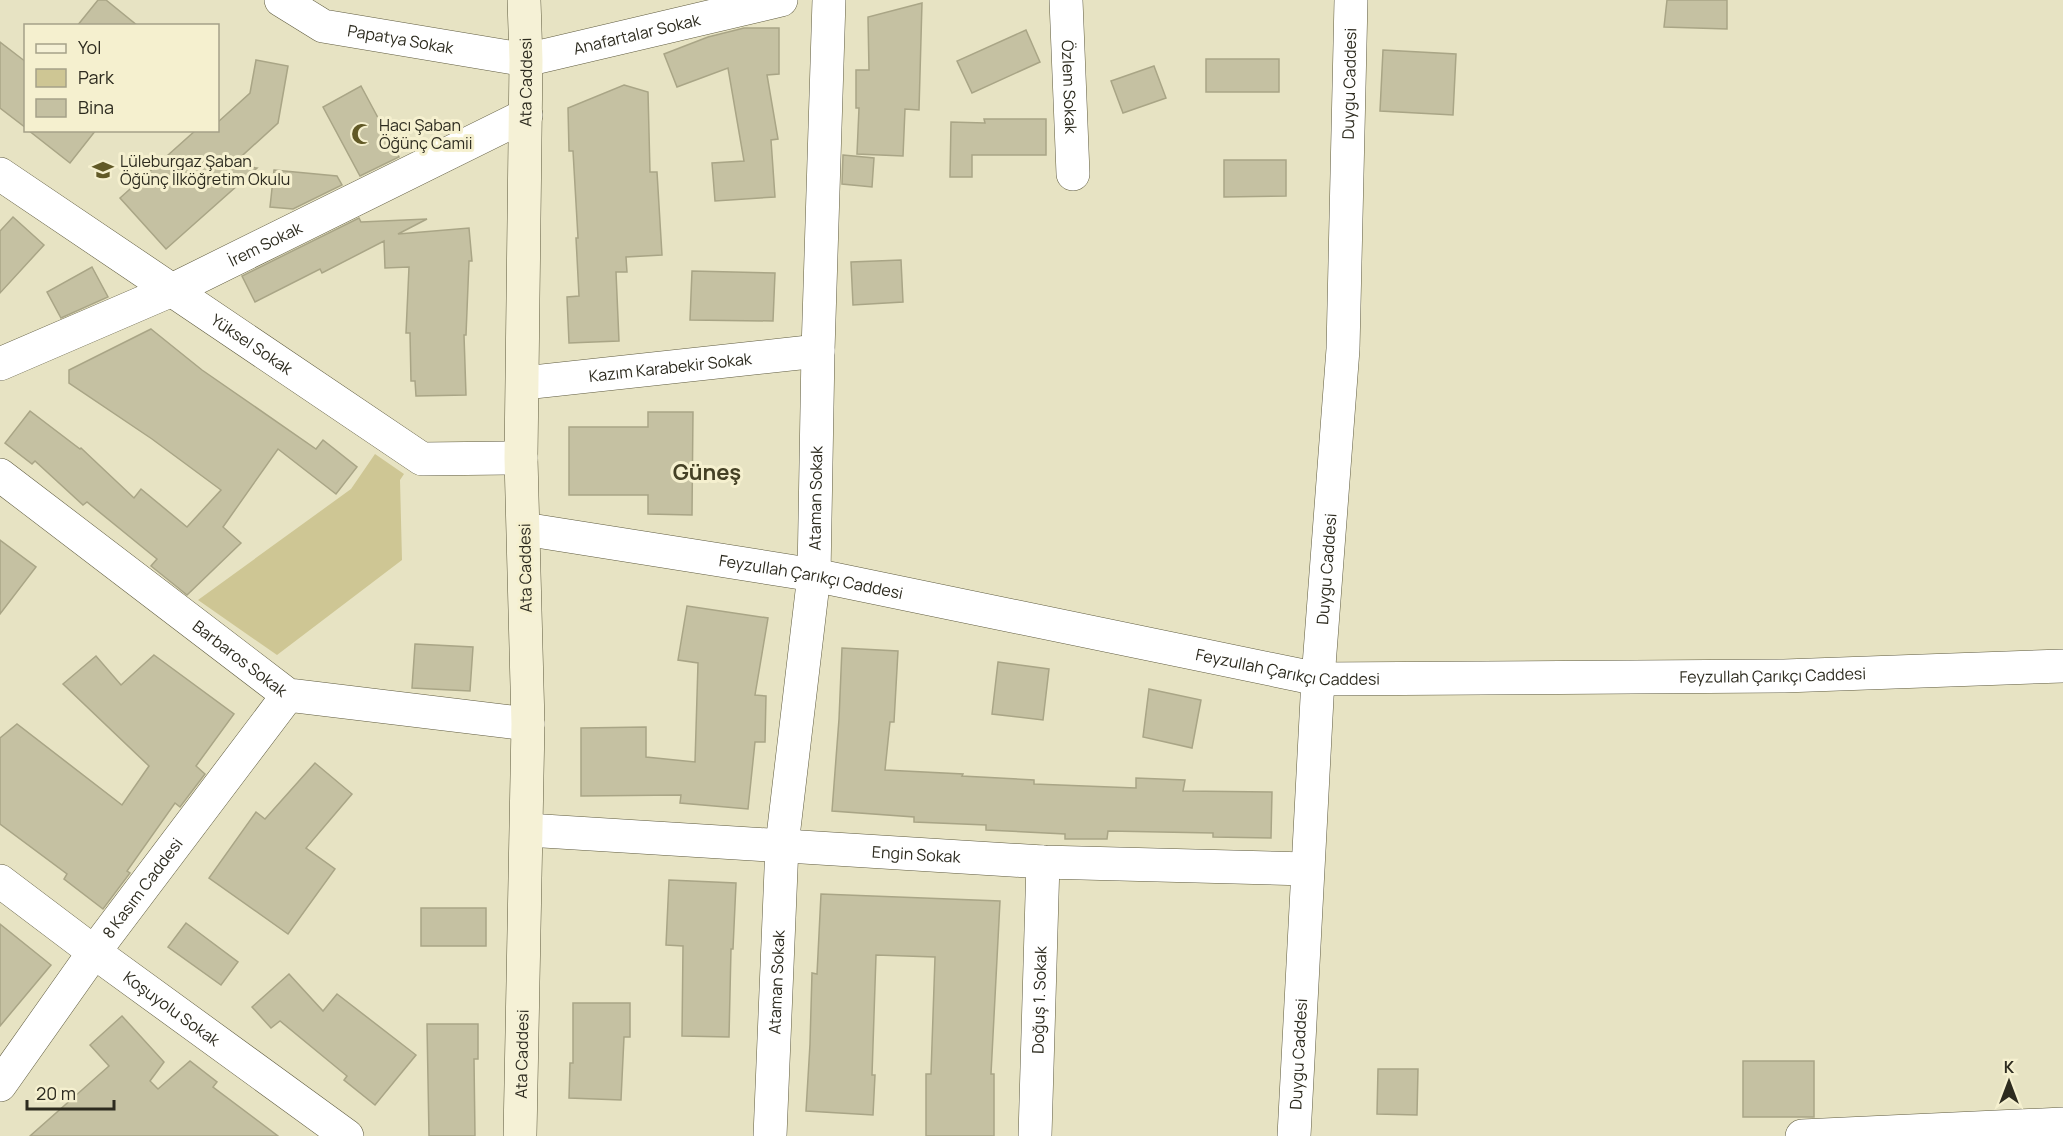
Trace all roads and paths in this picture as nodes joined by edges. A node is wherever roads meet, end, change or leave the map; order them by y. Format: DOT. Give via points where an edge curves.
graph roads {
  1 [pos="281,0"];
  2 [pos="524,0"];
  3 [pos="781,0"];
  4 [pos="829,0"];
  5 [pos="1066,0"];
  6 [pos="1351,0"];
  7 [pos="526,60"];
  8 [pos="526,114"];
  9 [pos="0,174"];
  10 [pos="1073,174"];
  11 [pos="172,290"];
  12 [pos="818,351"];
  13 [pos="0,364"];
  14 [pos="524,383"];
  15 [pos="521,458"];
  16 [pos="0,475"];
  17 [pos="524,530"];
  18 [pos="814,575"];
  19 [pos="2063,666"];
  20 [pos="1318,679"];
  21 [pos="288,695"];
  22 [pos="528,724"];
  23 [pos="527,830"];
  24 [pos="782,845"];
  25 [pos="1043,862"];
  26 [pos="1307,869"];
  27 [pos="0,881"];
  28 [pos="94,952"];
  29 [pos="0,1085"];
  30 [pos="2063,1124"];
  31 [pos="347,1136"];
  32 [pos="520,1136"];
  33 [pos="770,1136"];
  34 [pos="1035,1136"];
  35 [pos="1294,1136"];
  36 [pos="1802,1136"];
  1 -- 7 [label="street, Papatya Sokak" via="322,26"];
  2 -- 7 [label="street, Ata Caddesi"];
  3 -- 7 [label="street, Anafartalar Sokak"];
  4 -- 12 [label="street, Ataman Sokak"];
  5 -- 10 [label="street, Özlem Sokak"];
  6 -- 20 [label="street, Duygu Caddesi" via="1343,349"];
  7 -- 8 [label="street, Ata Caddesi"];
  8 -- 11 [label="street, İrem Sokak"];
  8 -- 14 [label="street, Ata Caddesi"];
  9 -- 11 [label="street, Yüksel Sokak"];
  11 -- 13 [label="street, İrem Sokak"];
  11 -- 15 [label="street, Yüksel Sokak" via="422,459"];
  12 -- 14 [label="street, Kazım Karabekir Sokak"];
  12 -- 18 [label="street, Ataman Sokak"];
  14 -- 15 [label="street, Ata Caddesi"];
  15 -- 17 [label="street, Ata Caddesi"];
  16 -- 21 [label="street, Barbaros Sokak"];
  17 -- 18 [label="street, Feyzullah Çarıkçı Caddesi"];
  17 -- 22 [label="street, Ata Caddesi"];
  18 -- 20 [label="street, Feyzullah Çarıkçı Caddesi"];
  18 -- 24 [label="street, Ataman Sokak"];
  19 -- 20 [label="street, Feyzullah Çarıkçı Caddesi" via="1784,676"];
  20 -- 26 [label="street, Duygu Caddesi"];
  21 -- 22 [label="street, Barbaros Sokak"];
  21 -- 28 [label="street, 8 Kasım Caddesi"];
  22 -- 23 [label="street, Ata Caddesi"];
  23 -- 24 [label="street, Engin Sokak"];
  23 -- 32 [label="street, Ata Caddesi"];
  24 -- 25 [label="street, Engin Sokak"];
  24 -- 33 [label="street, Ataman Sokak"];
  25 -- 26 [label="street, Engin Sokak"];
  25 -- 34 [label="street, Doğuş 1. Sokak"];
  26 -- 35 [label="street, Duygu Caddesi"];
  27 -- 28 [label="street, Koşuyolu Sokak"];
  28 -- 29 [label="street, 8 Kasım Caddesi"];
  28 -- 31 [label="street, Koşuyolu Sokak"];
  30 -- 36 [label="street"];
}
